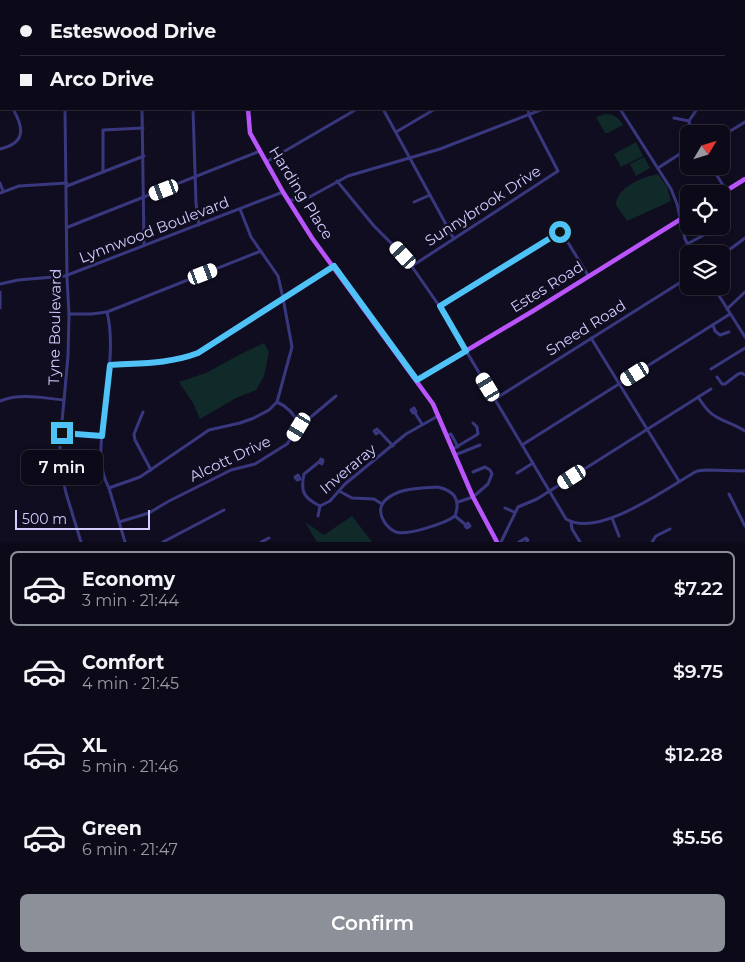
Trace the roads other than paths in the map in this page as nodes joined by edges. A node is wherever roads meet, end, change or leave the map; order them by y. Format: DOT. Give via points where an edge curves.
graph roads {
  1 [pos="14,110"];
  2 [pos="65,110"];
  3 [pos="142,110"];
  4 [pos="193,110"];
  5 [pos="248,110"];
  6 [pos="355,110"];
  7 [pos="384,110"];
  8 [pos="433,110"];
  9 [pos="528,110"];
  10 [pos="540,110"];
  11 [pos="621,110"];
  12 [pos="697,110"];
  13 [pos="529,115"];
  14 [pos="674,118"];
  15 [pos="689,121"];
  16 [pos="745,122"];
  17 [pos="690,125"];
  18 [pos="143,128"];
  19 [pos="730,131"];
  20 [pos="396,132"];
  21 [pos="0,149"];
  22 [pos="260,151"];
  23 [pos="680,154"];
  24 [pos="144,156"];
  25 [pos="410,158"];
  26 [pos="266,162"];
  27 [pos="658,168"];
  28 [pos="103,172"];
  29 [pos="194,178"];
  30 [pos="745,179"];
  31 [pos="337,181"];
  32 [pos="0,183"];
  33 [pos="67,185"];
  34 [pos="730,188"];
  35 [pos="1,192"];
  36 [pos="283,192"];
  37 [pos="430,195"];
  38 [pos="144,198"];
  39 [pos="289,200"];
  40 [pos="414,202"];
  41 [pos="240,209"];
  42 [pos="680,215"];
  43 [pos="680,220"];
  44 [pos="199,225"];
  45 [pos="68,227"];
  46 [pos="685,235"];
  47 [pos="704,235"];
  48 [pos="745,238"];
  49 [pos="454,239"];
  50 [pos="687,244"];
  51 [pos="144,245"];
  52 [pos="730,249"];
  53 [pos="261,251"];
  54 [pos="334,266"];
  55 [pos="412,266"];
  56 [pos="68,275"];
  57 [pos="589,277"];
  58 [pos="680,283"];
  59 [pos="0,284"];
  60 [pos="0,292"];
  61 [pos="745,292"];
  62 [pos="718,295"];
  63 [pos="283,298"];
  64 [pos="440,306"];
  65 [pos="0,308"];
  66 [pos="727,309"];
  67 [pos="107,312"];
  68 [pos="69,314"];
  69 [pos="730,314"];
  70 [pos="713,325"];
  71 [pos="729,332"];
  72 [pos="745,337"];
  73 [pos="591,338"];
  74 [pos="745,348"];
  75 [pos="466,351"];
  76 [pos="110,365"];
  77 [pos="710,369"];
  78 [pos="745,375"];
  79 [pos="717,377"];
  80 [pos="417,380"];
  81 [pos="619,384"];
  82 [pos="711,389"];
  83 [pos="336,396"];
  84 [pos="698,397"];
  85 [pos="495,398"];
  86 [pos="64,400"];
  87 [pos="0,401"];
  88 [pos="277,402"];
  89 [pos="143,412"];
  90 [pos="415,413"];
  91 [pos="439,416"];
  92 [pos="473,423"];
  93 [pos="422,424"];
  94 [pos="300,426"];
  95 [pos="379,430"];
  96 [pos="648,430"];
  97 [pos="745,431"];
  98 [pos="62,433"];
  99 [pos="102,436"];
  100 [pos="480,445"];
  101 [pos="522,445"];
  102 [pos="393,446"];
  103 [pos="455,448"];
  104 [pos="456,455"];
  105 [pos="319,462"];
  106 [pos="533,464"];
  107 [pos="151,470"];
  108 [pos="745,471"];
  109 [pos="473,472"];
  110 [pos="517,473"];
  111 [pos="680,481"];
  112 [pos="109,488"];
  113 [pos="551,490"];
  114 [pos="339,491"];
  115 [pos="729,494"];
  116 [pos="473,497"];
  117 [pos="458,502"];
  118 [pos="382,504"];
  119 [pos="320,506"];
  120 [pos="505,508"];
  121 [pos="224,510"];
  122 [pos="514,512"];
  123 [pos="318,516"];
  124 [pos="455,516"];
  125 [pos="612,518"];
  126 [pos="119,522"];
  127 [pos="571,522"];
  128 [pos="466,525"];
  129 [pos="745,526"];
  130 [pos="670,529"];
  131 [pos="619,536"];
  132 [pos="269,538"];
  133 [pos="81,542"];
  134 [pos="125,542"];
  135 [pos="163,542"];
  136 [pos="261,542"];
  137 [pos="497,542"];
  138 [pos="501,542"];
  139 [pos="518,542"];
  140 [pos="526,542"];
  141 [pos="580,542"];
  142 [pos="652,542"];
  1 -- 21 [label="street" via="21,124 21,132 15,143"];
  2 -- 33 [label="street, Tyne Boulevard"];
  3 -- 18 [label="street"];
  4 -- 29 [label="street"];
  5 -- 22 [label="main road, Harding Place" via="250,133"];
  6 -- 26 [label="street"];
  7 -- 20 [label="street"];
  8 -- 20 [label="street"];
  9 -- 13 [label="street, Sunnybrook Drive"];
  10 -- 13 [label="street"];
  11 -- 27 [label="street"];
  12 -- 15 [label="street"];
  13 -- 25 [label="street"];
  13 -- 49 [label="street, Sunnybrook Drive" via="558,171"];
  14 -- 15 [label="street"];
  15 -- 17 [label="street"];
  16 -- 19 [label="street"];
  18 -- 24 [label="street"];
  18 -- 28 [label="street" via="103,130"];
  20 -- 25 [label="street"];
  22 -- 26 [label="main road, Harding Place"];
  22 -- 29 [label="street"];
  23 -- 27 [label="street"];
  24 -- 28 [label="street"];
  24 -- 38 [label="street"];
  25 -- 31 [label="street"];
  25 -- 37 [label="street"];
  26 -- 36 [label="main road, Harding Place"];
  27 -- 42 [label="street" via="675,196"];
  28 -- 33 [label="street"];
  29 -- 38 [label="street"];
  29 -- 44 [label="street"];
  30 -- 34 [label="main road"];
  31 -- 39 [label="street" via="306,200"];
  31 -- 55 [label="street"];
  32 -- 35 [label="street"];
  33 -- 35 [label="street" via="19,186"];
  33 -- 45 [label="street, Tyne Boulevard"];
  36 -- 39 [label="main road, Harding Place"];
  36 -- 41 [label="street, Lynnwood Boulevard"];
  37 -- 40 [label="street"];
  37 -- 49 [label="street"];
  38 -- 45 [label="street"];
  38 -- 51 [label="street"];
  39 -- 54 [label="main road, Harding Place"];
  41 -- 44 [label="street, Lynnwood Boulevard"];
  41 -- 53 [label="street" via="251,237"];
  43 -- 57 [label="main road, Estes Road"];
  44 -- 51 [label="street, Lynnwood Boulevard"];
  45 -- 56 [label="street, Tyne Boulevard"];
  46 -- 50 [label="street"];
  47 -- 50 [label="street"];
  48 -- 52 [label="street"];
  49 -- 55 [label="street, Sunnybrook Drive"];
  51 -- 56 [label="street, Lynnwood Boulevard"];
  53 -- 63 [label="street" via="278,276"];
  53 -- 67 [label="street"];
  54 -- 63 [label="street"];
  54 -- 80 [label="main road, Harding Place"];
  55 -- 64 [label="street"];
  56 -- 59 [label="street, Lynnwood Boulevard"];
  56 -- 68 [label="street, Tyne Boulevard"];
  57 -- 64 [label="street" via="561,232"];
  57 -- 75 [label="main road, Estes Road"];
  58 -- 73 [label="street, Sneed Road"];
  60 -- 65 [label="street"];
  61 -- 66 [label="street"];
  62 -- 66 [label="street"];
  63 -- 76 [label="street" via="196,354 160,363"];
  63 -- 88 [label="street" via="292,347"];
  64 -- 75 [label="street"];
  66 -- 69 [label="street"];
  67 -- 68 [label="street"];
  67 -- 76 [label="street"];
  68 -- 86 [label="street, Tyne Boulevard"];
  69 -- 70 [label="street"];
  69 -- 72 [label="street"];
  70 -- 71 [label="street" via="720,335"];
  70 -- 81 [label="street"];
  73 -- 81 [label="street"];
  73 -- 85 [label="street, Sneed Road"];
  74 -- 77 [label="street"];
  75 -- 80 [label="main road, Estes Road"];
  75 -- 85 [label="street"];
  76 -- 99 [label="street"];
  78 -- 79 [label="street" via="740,373 725,384"];
  80 -- 91 [label="main road, Harding Place"];
  81 -- 96 [label="street"];
  81 -- 101 [label="street"];
  82 -- 84 [label="street"];
  83 -- 94 [label="street, Alcott Drive"];
  84 -- 96 [label="street"];
  84 -- 97 [label="street" via="716,417"];
  85 -- 101 [label="street"];
  86 -- 87 [label="street" via="22,396"];
  86 -- 98 [label="street, Tyne Boulevard"];
  88 -- 94 [label="street" via="287,406"];
  88 -- 107 [label="street" via="254,418 203,433"];
  89 -- 107 [label="street" via="134,434"];
  90 -- 93 [label="street"];
  91 -- 93 [label="street, Inveraray"];
  91 -- 103 [label="main road, Harding Place"];
  92 -- 103 [label="street" via="478,434"];
  93 -- 102 [label="street, Inveraray"];
  94 -- 126 [label="street, Alcott Drive" via="287,444 255,464 231,470 149,513"];
  95 -- 102 [label="street"];
  96 -- 111 [label="street"];
  96 -- 113 [label="street"];
  98 -- 99 [label="street"];
  98 -- 133 [label="street, Tyne Boulevard" via="61,471"];
  99 -- 112 [label="street" via="102,460"];
  100 -- 104 [label="street"];
  101 -- 106 [label="street"];
  102 -- 114 [label="street, Inveraray"];
  103 -- 104 [label="main road, Harding Place"];
  104 -- 116 [label="main road, Harding Place"];
  105 -- 119 [label="street, Inveraray" via="301,479 308,500"];
  106 -- 110 [label="street"];
  106 -- 113 [label="street"];
  107 -- 112 [label="street"];
  108 -- 111 [label="street" via="706,470"];
  109 -- 116 [label="street" via="485,467 492,474 488,484"];
  111 -- 125 [label="street" via="631,511"];
  112 -- 126 [label="street"];
  113 -- 122 [label="street" via="522,504"];
  113 -- 127 [label="street" via="566,519"];
  114 -- 118 [label="street" via="352,498 374,499"];
  114 -- 119 [label="street, Inveraray"];
  115 -- 129 [label="street"];
  116 -- 117 [label="street"];
  116 -- 137 [label="main road, Harding Place"];
  117 -- 118 [label="street" via="448,489 438,487 400,492"];
  117 -- 124 [label="street"];
  118 -- 124 [label="street" via="382,517 388,527 398,532 449,521"];
  119 -- 123 [label="street"];
  120 -- 122 [label="street"];
  121 -- 135 [label="street"];
  122 -- 138 [label="street"];
  124 -- 128 [label="street"];
  125 -- 127 [label="street" via="578,524"];
  125 -- 131 [label="street"];
  126 -- 134 [label="street"];
  127 -- 141 [label="street"];
  130 -- 142 [label="street" via="656,536"];
  132 -- 136 [label="street"];
  139 -- 140 [label="street" via="526,538"];
}
